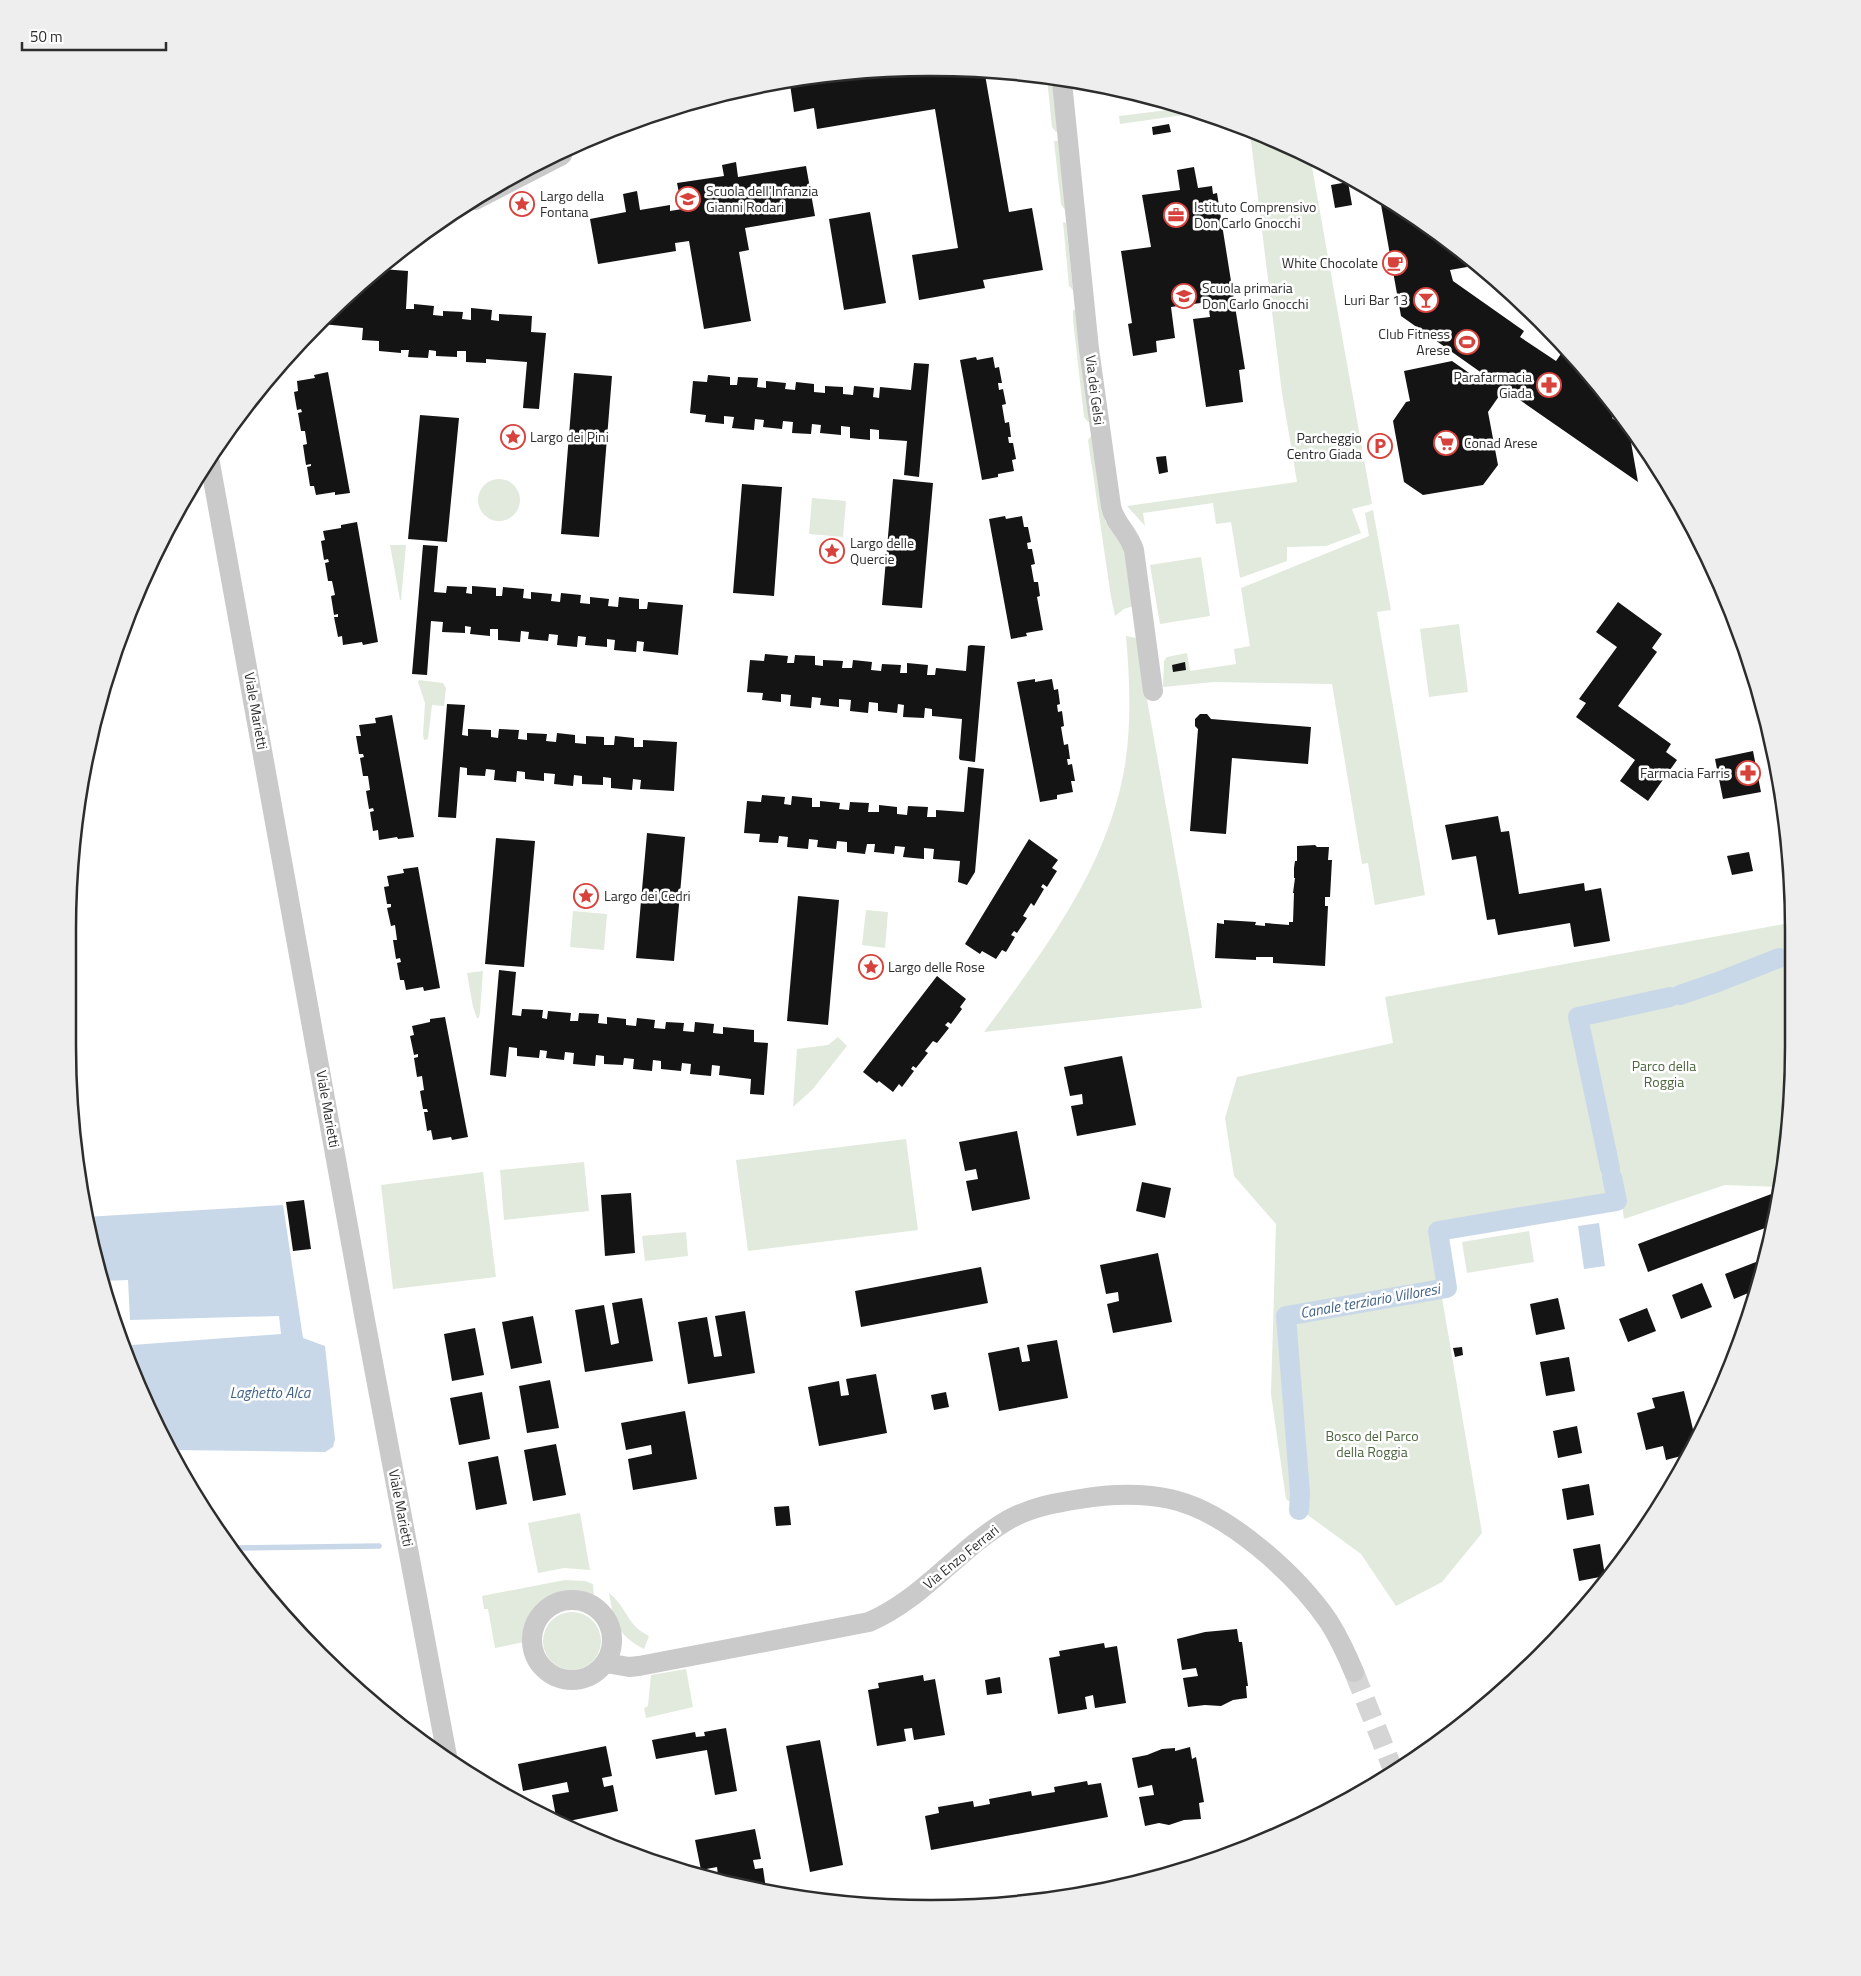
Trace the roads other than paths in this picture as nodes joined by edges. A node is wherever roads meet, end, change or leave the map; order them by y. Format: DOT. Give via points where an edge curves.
graph roads {
  1 [pos="1063,87"];
  2 [pos="211,470"];
  3 [pos="1153,690"];
  4 [pos="608,1658"];
  5 [pos="1354,1672"];
  6 [pos="446,1749"];
  1 -- 3 [label="street, Via dei Gelsi" via="1089,349 1111,506 1114,518 1132,542 1134,550"];
  2 -- 6 [label="street, Viale Marietti"];
  4 -- 5 [label="street, Via Enzo Ferrari" via="629,1667 869,1622 909,1600 992,1530 1028,1510 1056,1502 1132,1494 1187,1504 1224,1523 1264,1552 1291,1576 1329,1622"];
}
